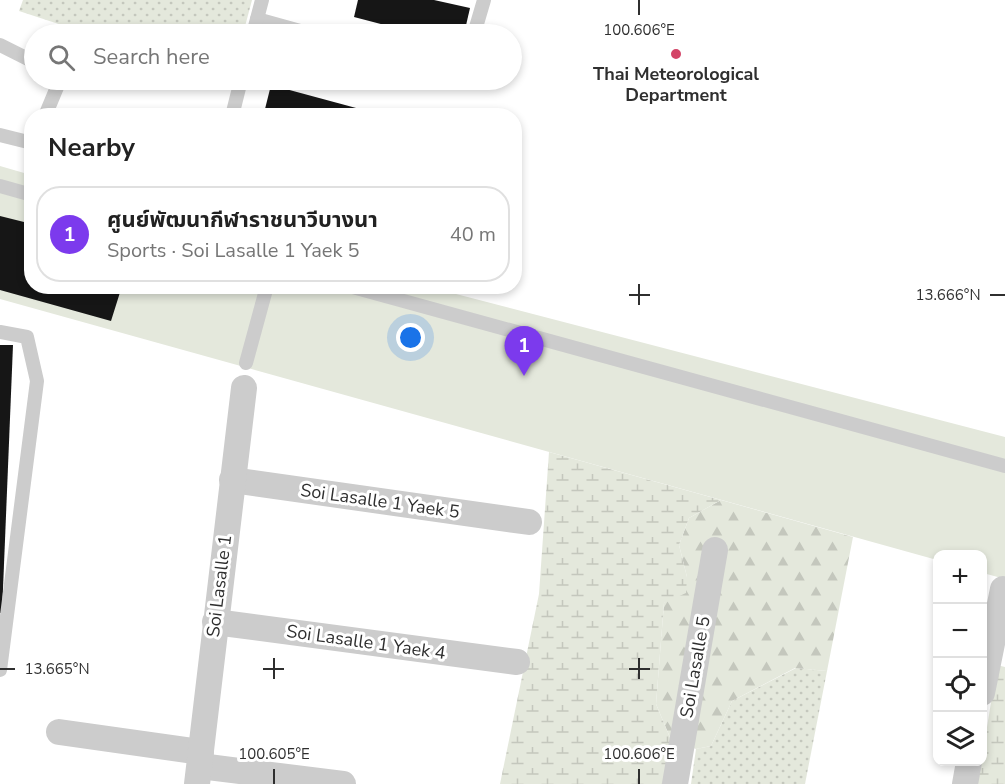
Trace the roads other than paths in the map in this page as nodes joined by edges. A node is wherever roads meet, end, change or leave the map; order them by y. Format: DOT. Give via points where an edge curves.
graph roads {
  1 [pos="262,0"];
  2 [pos="484,0"];
  3 [pos="257,19"];
  4 [pos="256,24"];
  5 [pos="275,24"];
  6 [pos="477,24"];
  7 [pos="0,45"];
  8 [pos="24,57"];
  9 [pos="56,90"];
  10 [pos="238,90"];
  11 [pos="48,108"];
  12 [pos="234,108"];
  13 [pos="0,135"];
  14 [pos="24,142"];
  15 [pos="0,186"];
  16 [pos="24,193"];
  17 [pos="265,294"];
  18 [pos="379,294"];
  19 [pos="0,332"];
  20 [pos="246,363"];
  21 [pos="244,388"];
  22 [pos="1005,466"];
  23 [pos="232,480"];
  24 [pos="529,522"];
  25 [pos="715,550"];
  26 [pos="1003,589"];
  27 [pos="215,622"];
  28 [pos="517,662"];
  29 [pos="987,668"];
  30 [pos="0,670"];
  31 [pos="59,732"];
  32 [pos="968,766"];
  33 [pos="200,768"];
  34 [pos="343,784"];
  35 [pos="675,784"];
  36 [pos="965,784"];
  1 -- 3 [label="lane"];
  2 -- 6 [label="lane"];
  3 -- 4 [label="lane"];
  3 -- 5 [label="lane"];
  7 -- 8 [label="lane"];
  9 -- 11 [label="lane"];
  10 -- 12 [label="lane"];
  13 -- 14 [label="lane"];
  15 -- 16 [label="lane"];
  17 -- 20 [label="lane"];
  18 -- 22 [label="lane"];
  19 -- 30 [label="lane" via="27,337 37,381"];
  21 -- 23 [label="street, Soi Lasalle 1"];
  23 -- 24 [label="street, Soi Lasalle 1 Yaek 5"];
  23 -- 27 [label="street, Soi Lasalle 1"];
  25 -- 35 [label="street, Soi Lasalle 5"];
  26 -- 29 [label="street"];
  27 -- 28 [label="street, Soi Lasalle 1 Yaek 4"];
  27 -- 33 [label="street, Soi Lasalle 1"];
  31 -- 33 [label="street"];
  32 -- 36 [label="street"];
  33 -- 34 [label="street"];
}
